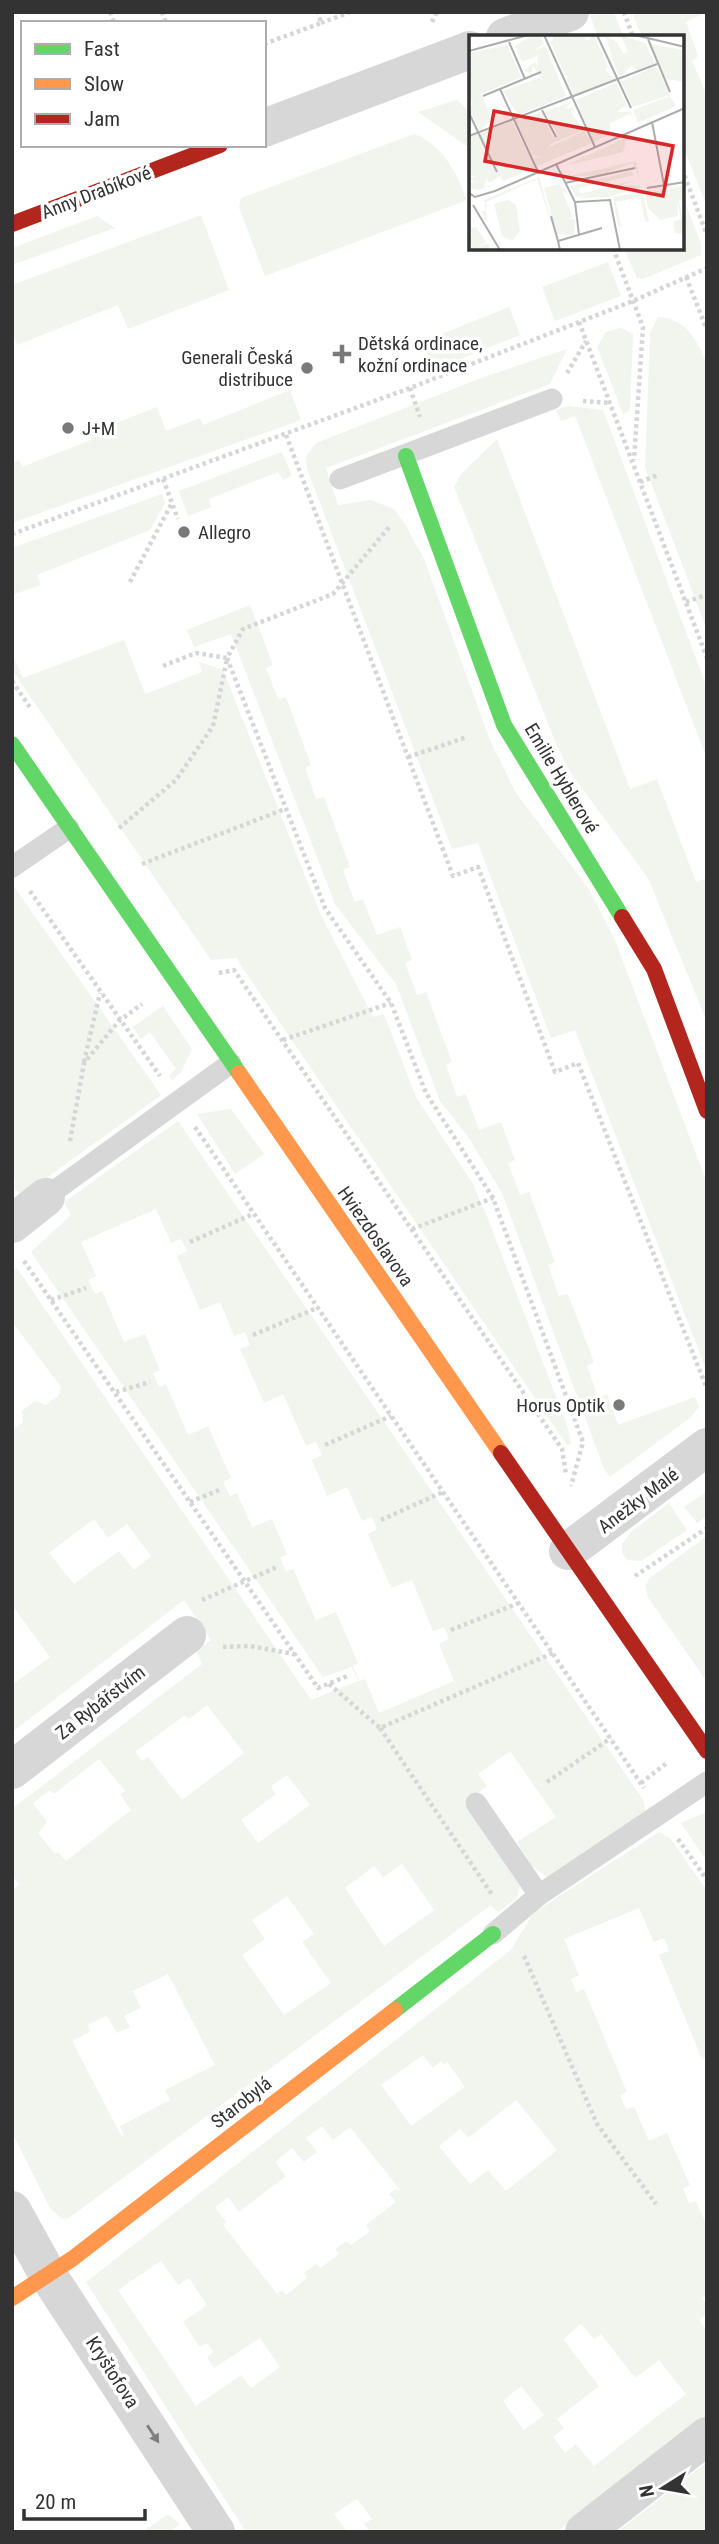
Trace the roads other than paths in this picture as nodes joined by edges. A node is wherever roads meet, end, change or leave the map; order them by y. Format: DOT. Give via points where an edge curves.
graph roads {
  1 [pos="570,12"];
  2 [pos="510,35"];
  3 [pos="578,35"];
  4 [pos="469,51"];
  5 [pos="266,127"];
  6 [pos="214,147"];
  7 [pos="12,225"];
  8 [pos="552,399"];
  9 [pos="406,456"];
  10 [pos="340,479"];
  11 [pos="12,744"];
  12 [pos="69,828"];
  13 [pos="13,866"];
  14 [pos="231,1063"];
  15 [pos="707,1111"];
  16 [pos="54,1190"];
  17 [pos="16,1239"];
  18 [pos="707,1447"];
  19 [pos="582,1541"];
  20 [pos="200,1643"];
  21 [pos="707,1751"];
  22 [pos="12,1770"];
  23 [pos="707,1782"];
  24 [pos="475,1803"];
  25 [pos="539,1895"];
  26 [pos="493,1934"];
  27 [pos="12,2210"];
  28 [pos="48,2275"];
  29 [pos="12,2298"];
  30 [pos="707,2436"];
  31 [pos="216,2532"];
  32 [pos="584,2532"];
  1 -- 2 [label="street"];
  1 -- 3 [label="street"];
  4 -- 5 [label="street"];
  6 -- 7 [label="street, Anny Drabíkové"];
  8 -- 9 [label="lane"];
  9 -- 10 [label="lane"];
  9 -- 15 [label="street, Emilie Hyblerové" via="504,724 654,969"];
  11 -- 12 [label="street, Hviezdoslavova"];
  12 -- 13 [label="lane"];
  12 -- 14 [label="street, Hviezdoslavova"];
  14 -- 16 [label="lane"];
  14 -- 19 [label="street, Hviezdoslavova"];
  16 -- 17 [label="street"];
  18 -- 19 [label="street, Anežky Malé"];
  19 -- 21 [label="street, Hviezdoslavova"];
  20 -- 22 [label="street, Za Rybářstvím"];
  23 -- 25 [label="lane"];
  24 -- 25 [label="lane"];
  25 -- 26 [label="lane"];
  26 -- 28 [label="street, Starobylá"];
  27 -- 28 [label="street, Kryštofova"];
  28 -- 29 [label="street, Starobylá"];
  28 -- 31 [label="street, Kryštofova, one-way"];
  30 -- 32 [label="street"];
}
